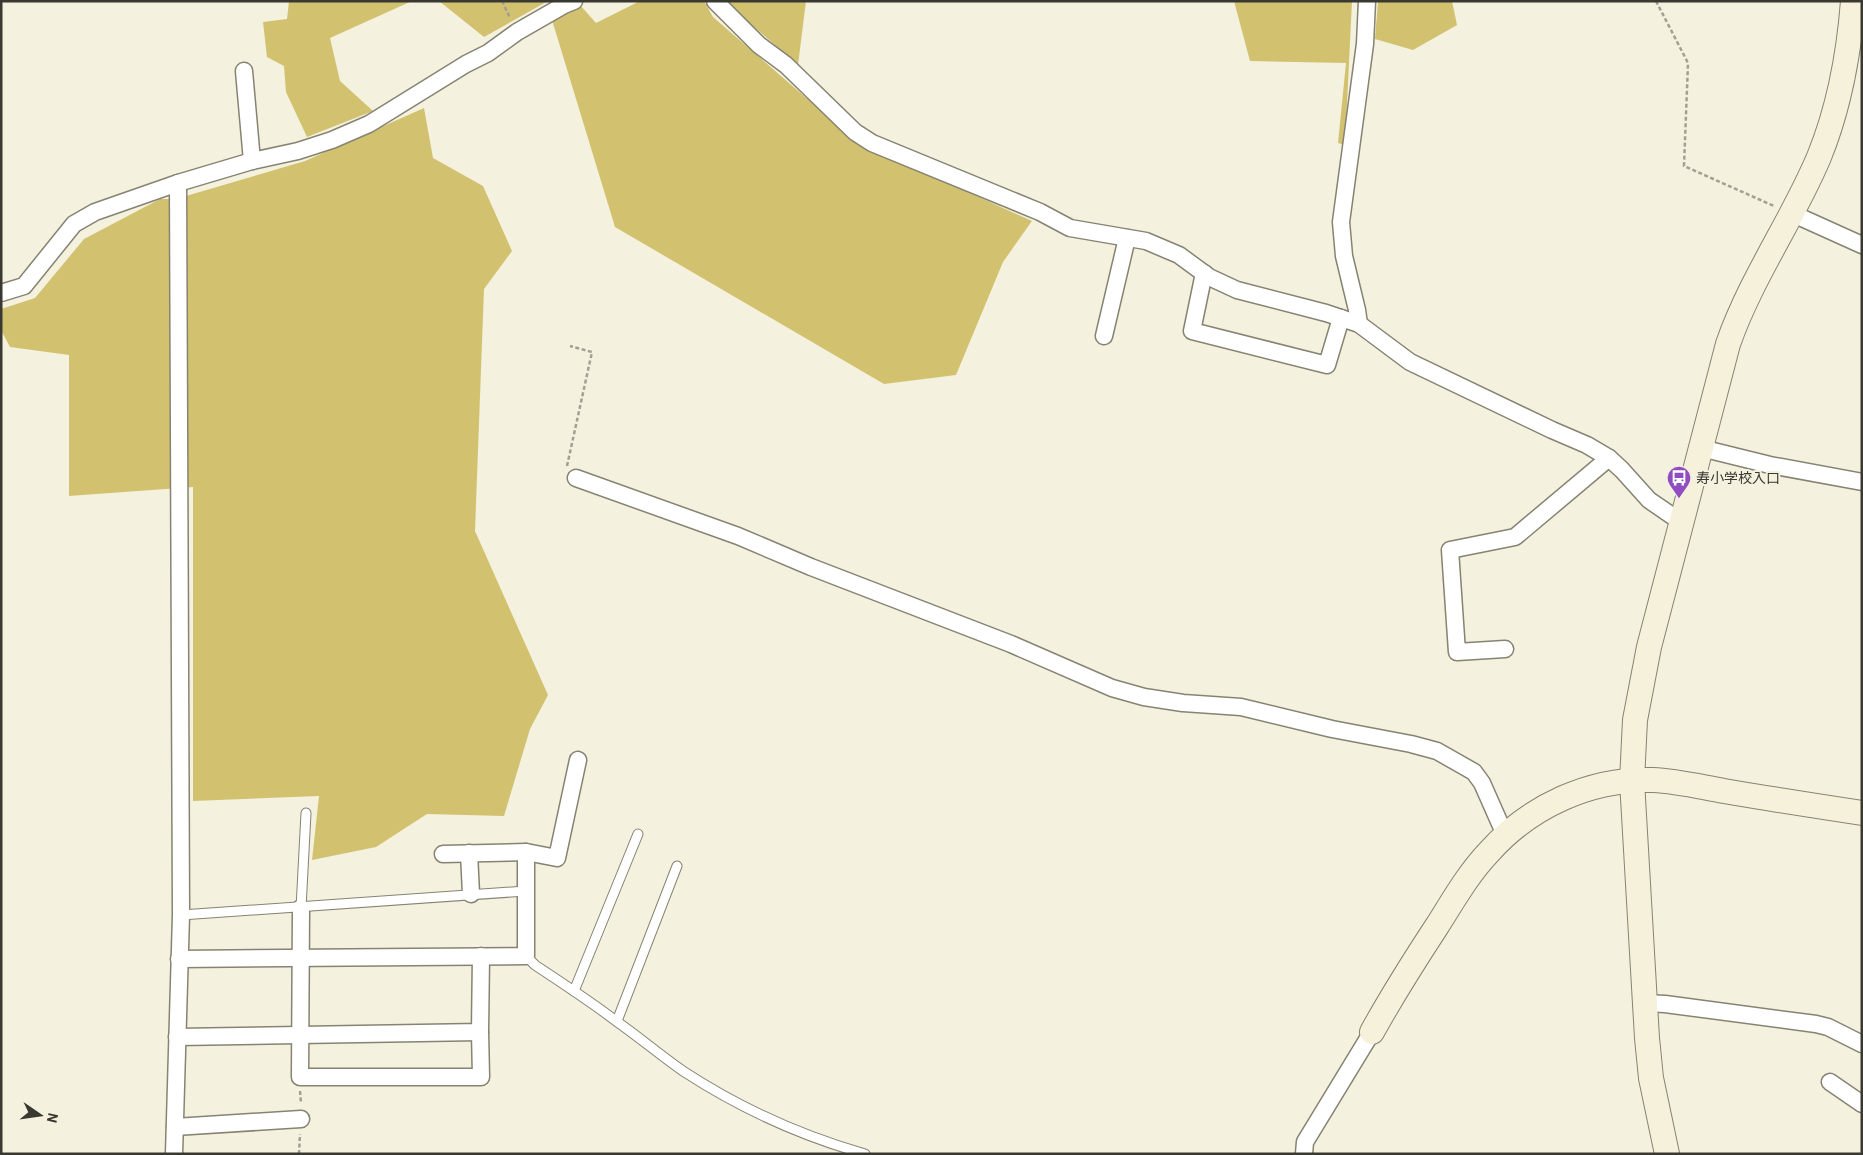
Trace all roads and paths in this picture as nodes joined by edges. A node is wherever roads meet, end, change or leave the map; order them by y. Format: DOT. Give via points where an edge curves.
graph roads {
  1 [pos="502,1"];
  2 [pos="574,1"];
  3 [pos="715,1"];
  4 [pos="1367,1"];
  5 [pos="1656,1"];
  6 [pos="1853,1"];
  7 [pos="512,23"];
  8 [pos="244,71"];
  9 [pos="252,161"];
  10 [pos="178,183"];
  11 [pos="1791,213"];
  12 [pos="1127,238"];
  13 [pos="1862,244"];
  14 [pos="1204,274"];
  15 [pos="1,293"];
  16 [pos="1341,318"];
  17 [pos="1359,324"];
  18 [pos="1104,336"];
  19 [pos="570,346"];
  20 [pos="1701,448"];
  21 [pos="1609,458"];
  22 [pos="576,478"];
  23 [pos="1862,482"];
  24 [pos="1681,522"];
  25 [pos="1505,649"];
  26 [pos="578,760"];
  27 [pos="1632,781"];
  28 [pos="306,813"];
  29 [pos="1862,813"];
  30 [pos="638,834"];
  31 [pos="1505,835"];
  32 [pos="526,852"];
  33 [pos="469,853"];
  34 [pos="443,854"];
  35 [pos="677,866"];
  36 [pos="526,891"];
  37 [pos="471,894"];
  38 [pos="301,908"];
  39 [pos="181,915"];
  40 [pos="481,956"];
  41 [pos="526,956"];
  42 [pos="300,957"];
  43 [pos="179,959"];
  44 [pos="574,991"];
  45 [pos="1644,1003"];
  46 [pos="617,1021"];
  47 [pos="480,1032"];
  48 [pos="1372,1032"];
  49 [pos="300,1035"];
  50 [pos="177,1036"];
  51 [pos="1862,1044"];
  52 [pos="1830,1082"];
  53 [pos="1862,1104"];
  54 [pos="301,1119"];
  55 [pos="175,1127"];
  56 [pos="1302,1150"];
  57 [pos="174,1154"];
  58 [pos="865,1154"];
  59 [pos="1667,1154"];
  1 -- 7 [label="path"];
  2 -- 9 [label="street" via="517,32 488,53 369,124 332,140"];
  3 -- 12 [label="street" via="855,132 872,143 1040,212 1070,228"];
  4 -- 17 [label="street" via="1365,44 1341,222 1344,256"];
  5 -- 11 [label="path" via="1688,63 1684,166"];
  6 -- 11 [label="street" via="1839,96 1819,156"];
  8 -- 9 [label="street"];
  9 -- 10 [label="street"];
  10 -- 15 [label="street" via="95,212 74,224 24,286"];
  10 -- 39 [label="street"];
  11 -- 13 [label="street"];
  11 -- 20 [label="street" via="1738,315"];
  12 -- 14 [label="street" via="1146,241 1179,255"];
  12 -- 18 [label="street"];
  14 -- 16 [label="street" via="1237,290"];
  14 -- 16 [label="street" via="1192,331 1327,365"];
  16 -- 17 [label="street"];
  17 -- 21 [label="street" via="1410,362"];
  19 -- 22 [label="path" via="592,352 565,475"];
  20 -- 23 [label="street"];
  20 -- 24 [label="street"];
  21 -- 24 [label="street" via="1649,500"];
  21 -- 25 [label="street" via="1514,537 1450,550 1457,652"];
  22 -- 31 [label="street" via="738,536 1012,644 1112,688 1154,699 1241,707 1437,751 1474,772"];
  24 -- 27 [label="street" via="1641,682"];
  26 -- 32 [label="street" via="556,858"];
  27 -- 29 [label="street" via="1673,782"];
  27 -- 31 [label="street" via="1580,790 1533,814"];
  27 -- 45 [label="street"];
  28 -- 38 [label="lane"];
  30 -- 44 [label="lane"];
  31 -- 48 [label="street" via="1472,872"];
  32 -- 33 [label="street"];
  32 -- 36 [label="street"];
  33 -- 34 [label="street"];
  33 -- 37 [label="street"];
  35 -- 46 [label="lane"];
  36 -- 37 [label="lane"];
  36 -- 41 [label="street"];
  37 -- 38 [label="lane"];
  38 -- 39 [label="lane"];
  38 -- 42 [label="street"];
  39 -- 43 [label="street"];
  40 -- 41 [label="street"];
  40 -- 42 [label="street"];
  40 -- 47 [label="street"];
  41 -- 44 [label="lane"];
  42 -- 43 [label="street"];
  42 -- 49 [label="street"];
  43 -- 50 [label="street"];
  44 -- 46 [label="lane"];
  45 -- 51 [label="street" via="1816,1024"];
  45 -- 59 [label="street" via="1652,1078"];
  46 -- 58 [label="lane" via="684,1071 738,1103 837,1146"];
  47 -- 49 [label="street"];
  47 -- 49 [label="street" via="481,1077 300,1077"];
  48 -- 56 [label="street"];
  49 -- 50 [label="street"];
  50 -- 55 [label="street"];
  52 -- 53 [label="street"];
  54 -- 55 [label="street"];
  55 -- 57 [label="street"];
}
